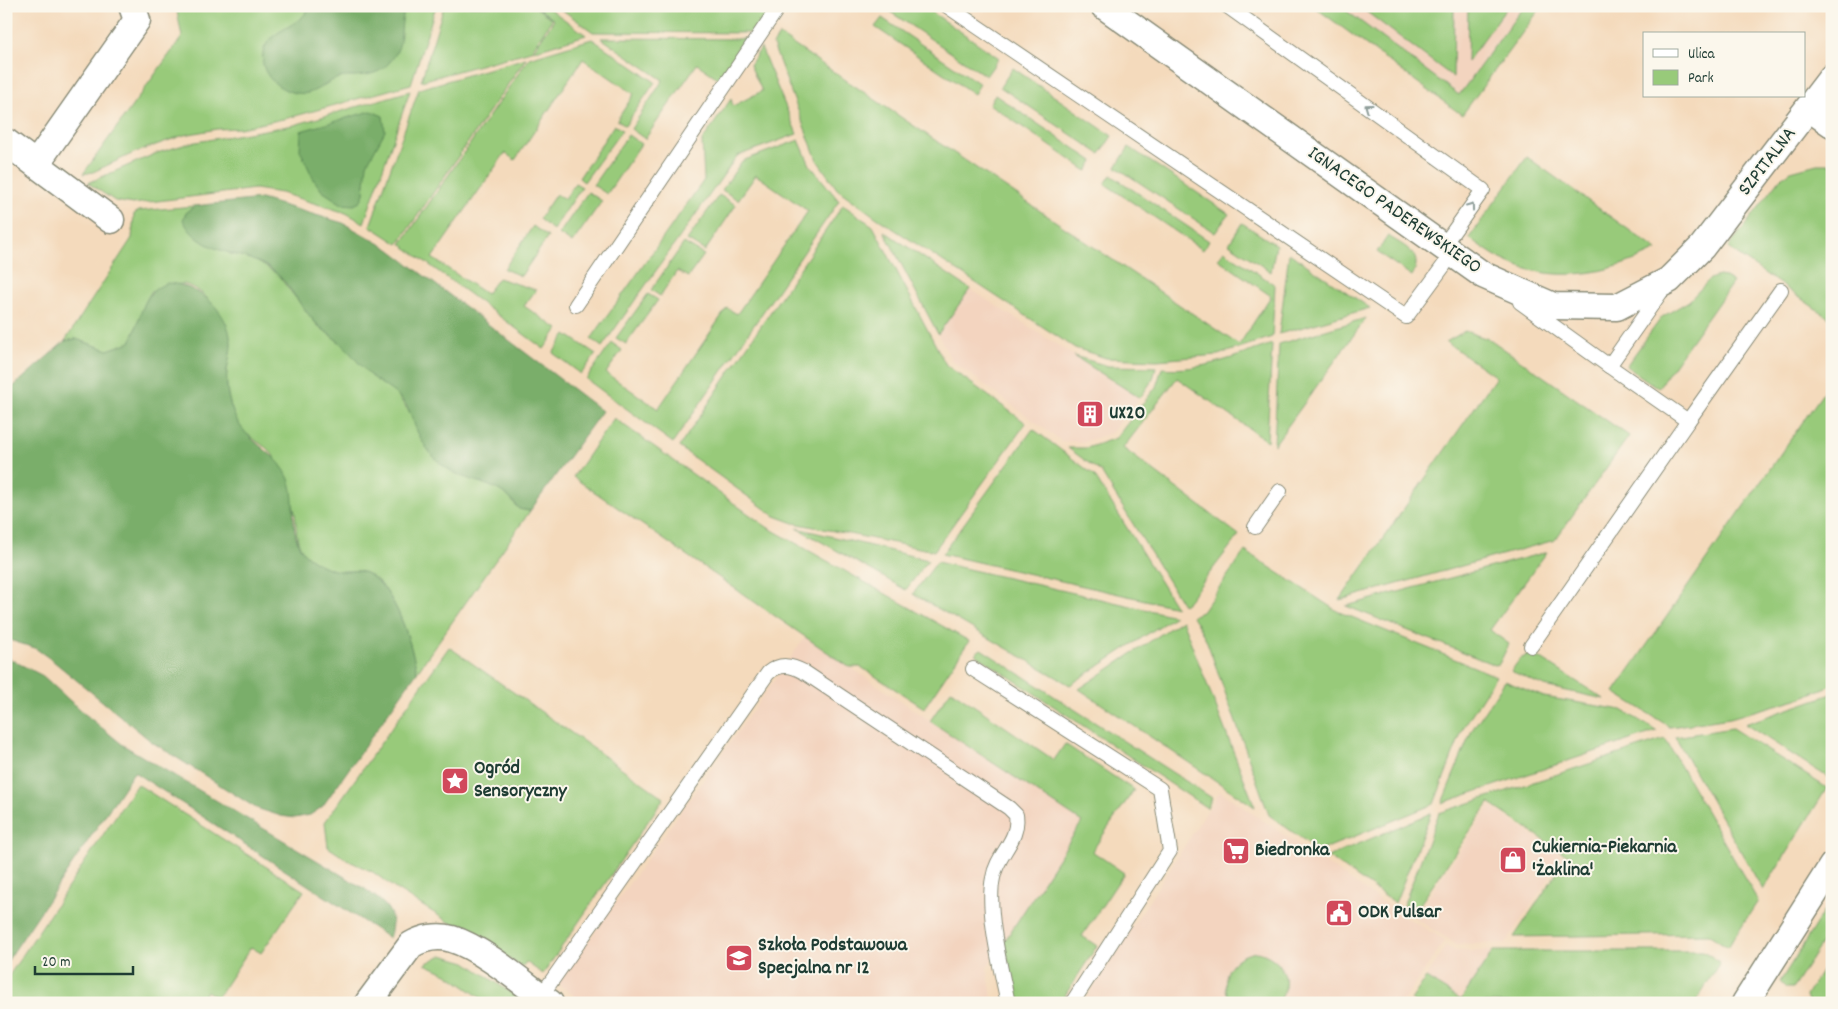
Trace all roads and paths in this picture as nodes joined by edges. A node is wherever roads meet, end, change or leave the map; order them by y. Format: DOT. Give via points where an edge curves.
graph roads {
  1 [pos="132,6"];
  2 [pos="779,6"];
  3 [pos="947,6"];
  4 [pos="1104,6"];
  5 [pos="1227,6"];
  6 [pos="1832,77"];
  7 [pos="1809,108"];
  8 [pos="1832,124"];
  9 [pos="6,142"];
  10 [pos="36,164"];
  11 [pos="111,220"];
  12 [pos="1702,247"];
  13 [pos="1448,250"];
  14 [pos="1483,274"];
  15 [pos="1669,280"];
  16 [pos="1781,290"];
  17 [pos="576,305"];
  18 [pos="1609,366"];
  19 [pos="1688,421"];
  20 [pos="1280,490"];
  21 [pos="1255,527"];
  22 [pos="1531,646"];
  23 [pos="973,669"];
  24 [pos="1832,866"];
  25 [pos="546,999"];
  26 [pos="368,1003"];
  27 [pos="1008,1003"];
  28 [pos="1072,1003"];
  29 [pos="1745,1003"];
  1 -- 10 [label="street" via="136,20"];
  2 -- 17 [label="lane"];
  3 -- 13 [label="lane" via="1406,317"];
  4 -- 13 [label="street, IGNACEGO PADEREWSKIEGO"];
  13 -- 5 [label="lane, one-way" via="1483,190"];
  6 -- 7 [label="street, SZPITALNA"];
  7 -- 8 [label="street"];
  7 -- 12 [label="street, SZPITALNA"];
  9 -- 10 [label="street"];
  10 -- 11 [label="street"];
  12 -- 15 [label="street, IGNACEGO PADEREWSKIEGO"];
  13 -- 14 [label="street, IGNACEGO PADEREWSKIEGO"];
  14 -- 15 [label="street, IGNACEGO PADEREWSKIEGO" via="1553,306 1617,307"];
  14 -- 18 [label="lane"];
  15 -- 18 [label="lane"];
  16 -- 19 [label="lane"];
  18 -- 19 [label="lane"];
  19 -- 22 [label="lane"];
  20 -- 21 [label="lane"];
  23 -- 28 [label="lane" via="1160,790 1170,851"];
  24 -- 29 [label="street"];
  25 -- 26 [label="street" via="468,946 439,937 422,939 411,945"];
  25 -- 27 [label="lane" via="768,673 785,665 811,676 1016,815 1015,835 996,864 991,893"];
}
